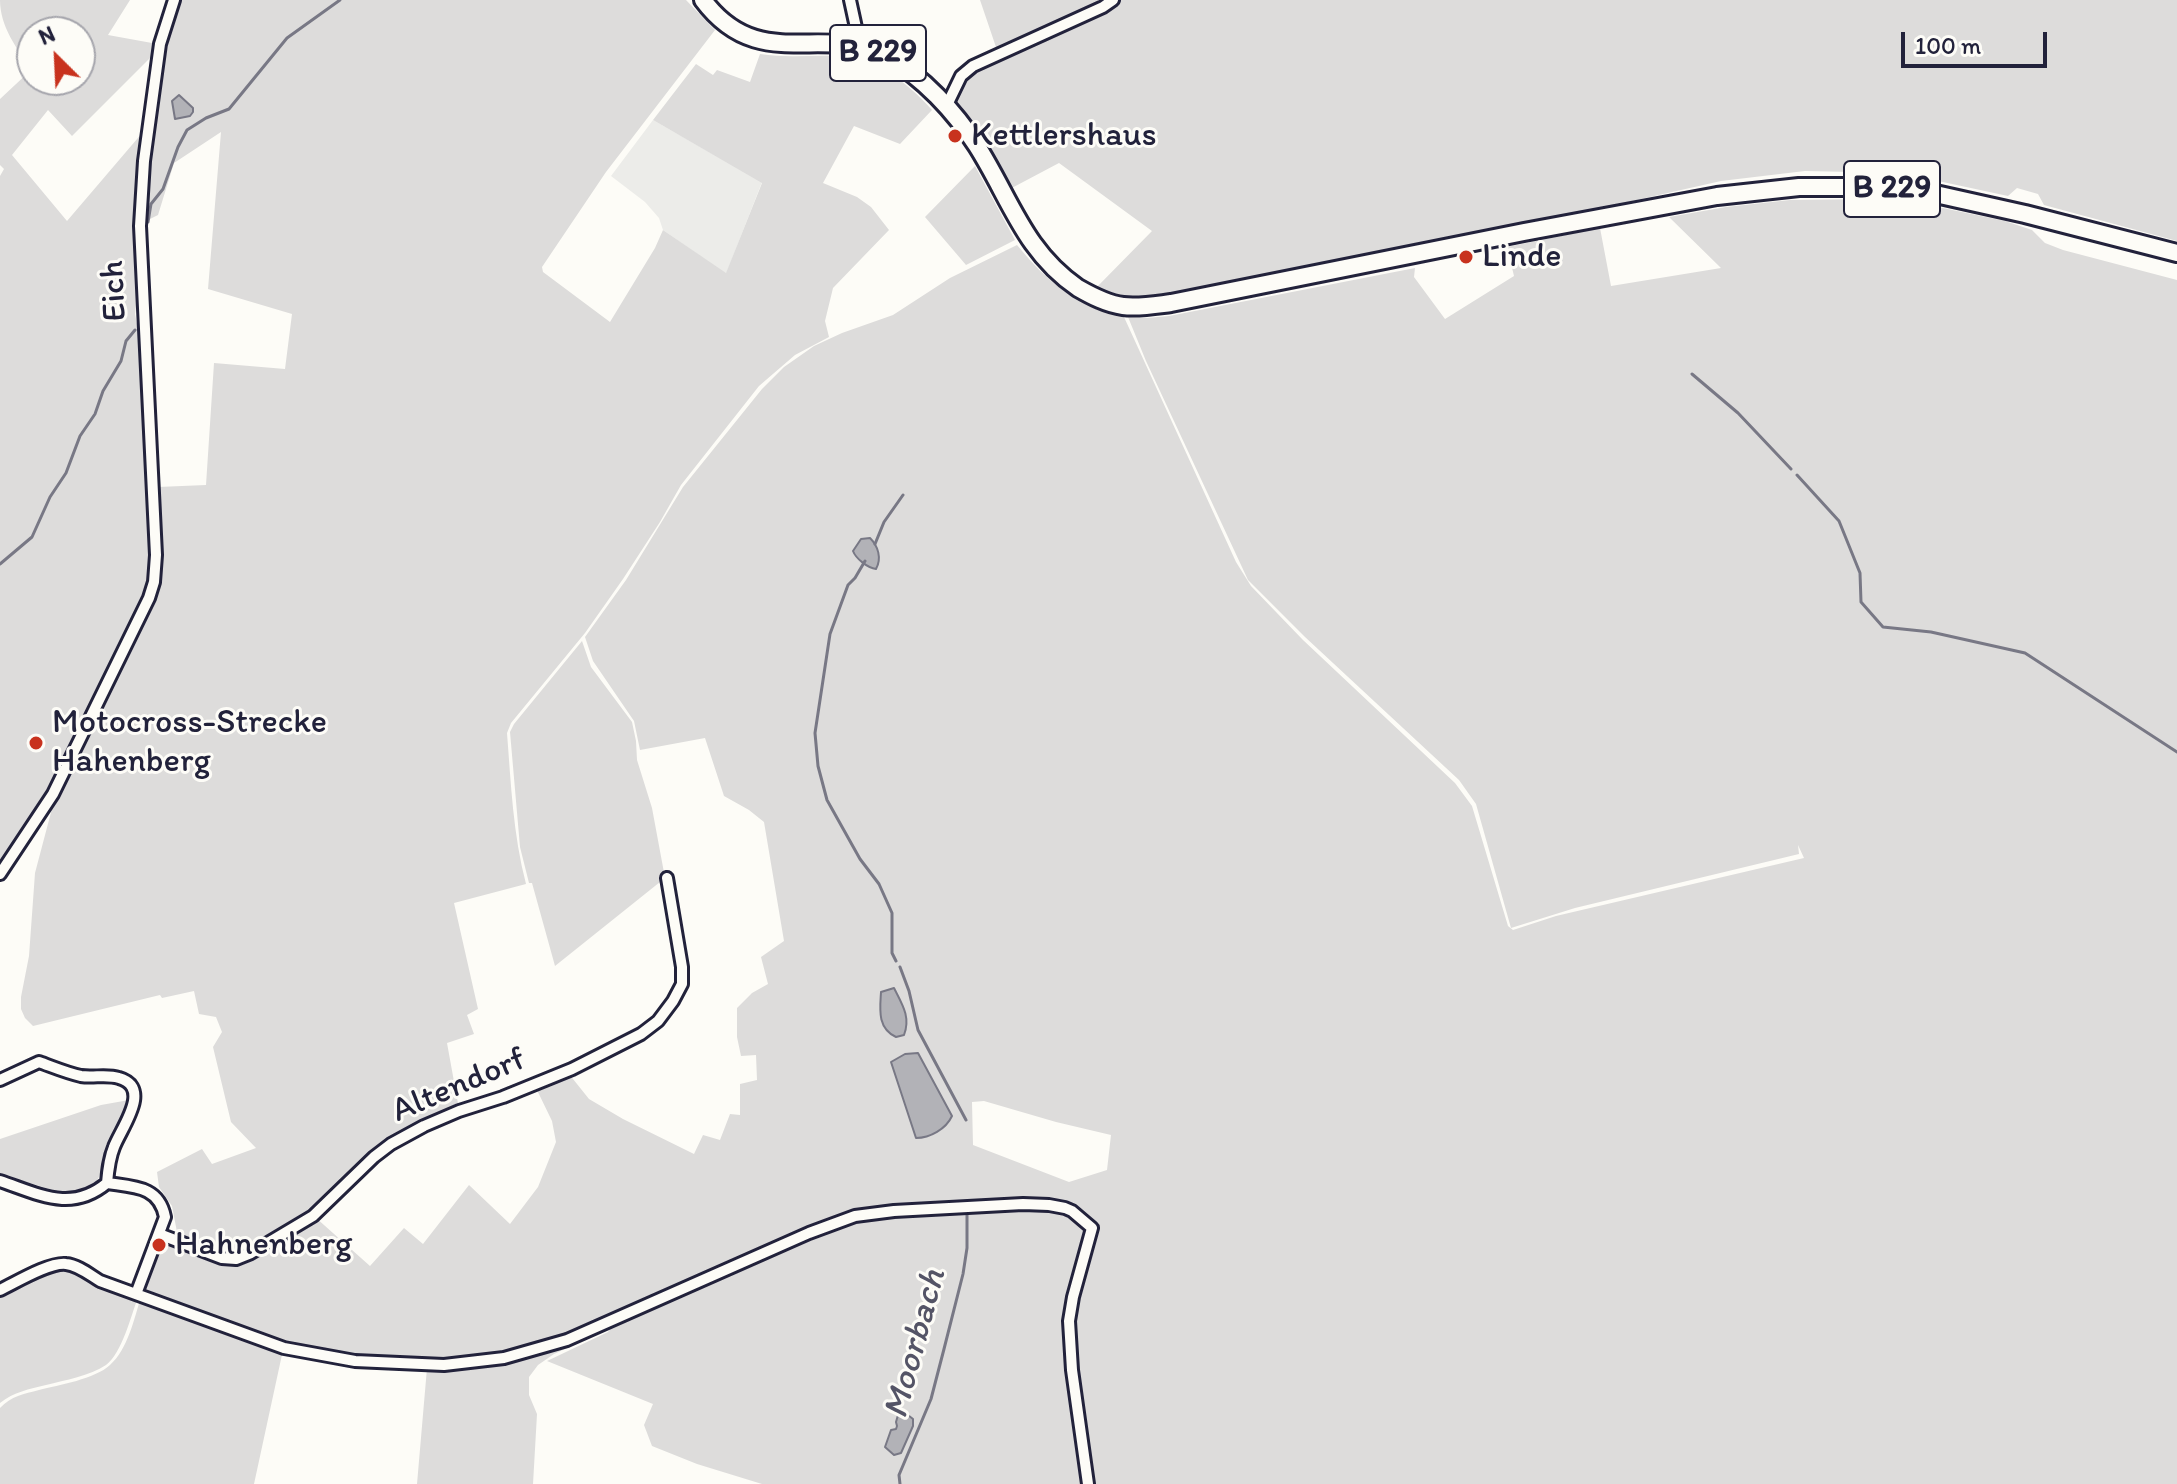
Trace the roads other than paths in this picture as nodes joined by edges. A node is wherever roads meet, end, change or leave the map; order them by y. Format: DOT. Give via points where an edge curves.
graph roads {
  1 [pos="174,0"];
  2 [pos="703,0"];
  3 [pos="850,0"];
  4 [pos="1113,0"];
  5 [pos="860,46"];
  6 [pos="946,107"];
  7 [pos="2177,253"];
  8 [pos="0,874"];
  9 [pos="667,878"];
  10 [pos="0,1080"];
  11 [pos="0,1181"];
  12 [pos="107,1183"];
  13 [pos="159,1234"];
  14 [pos="0,1290"];
  15 [pos="136,1294"];
  16 [pos="1088,1484"];
  1 -- 8 [label="street, Eich" via="160,44 140,226 154,582 53,794"];
  2 -- 5 [label="main road, B 229" via="737,31 767,43"];
  3 -- 5 [label="street"];
  4 -- 6 [label="street" via="973,66 961,76"];
  5 -- 6 [label="main road, B 229" via="901,66"];
  6 -- 7 [label="main road, B 229" via="978,148 1039,253 1071,282 1121,306 1237,291 1717,196 1827,186 1931,193"];
  9 -- 13 [label="street, Altendorf" via="682,984 658,1021 641,1034 572,1069 459,1111 391,1144 313,1216 246,1256 222,1258"];
  10 -- 12 [label="street" via="39,1062 129,1083 134,1105 111,1154"];
  11 -- 12 [label="street" via="65,1200 86,1197"];
  12 -- 13 [label="street" via="156,1196 165,1217"];
  13 -- 15 [label="street"];
  14 -- 15 [label="street" via="62,1264"];
  15 -- 16 [label="street" via="284,1348 355,1361 444,1365 504,1358 567,1340 855,1216 1049,1205 1072,1211 1092,1228 1069,1321"];
}
